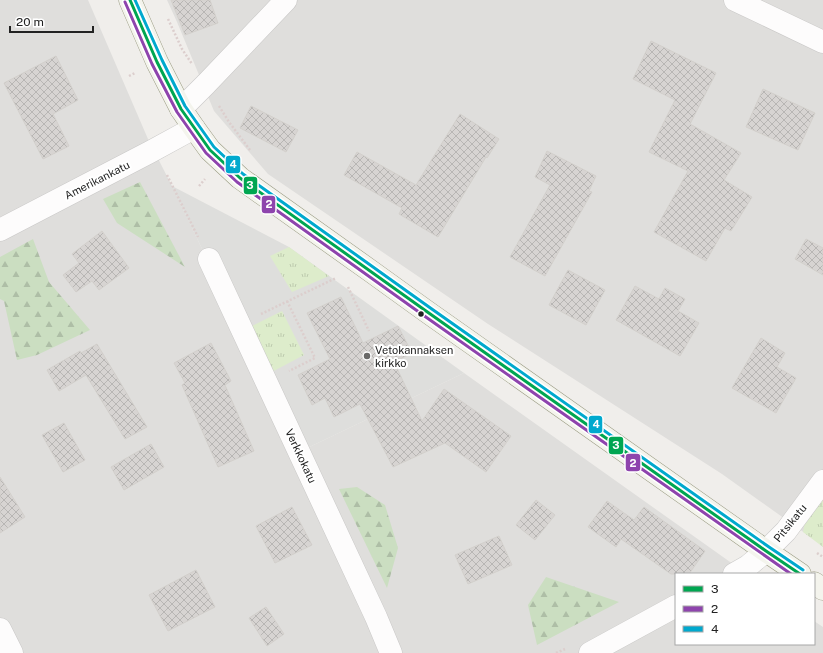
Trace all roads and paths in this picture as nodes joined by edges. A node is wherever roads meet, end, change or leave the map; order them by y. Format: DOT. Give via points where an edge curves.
graph roads {
  1 [pos="130,0"];
  2 [pos="286,0"];
  3 [pos="735,0"];
  4 [pos="166,14"];
  5 [pos="823,42"];
  6 [pos="206,84"];
  7 [pos="181,109"];
  8 [pos="194,128"];
  9 [pos="254,155"];
  10 [pos="166,175"];
  11 [pos="0,230"];
  12 [pos="209,259"];
  13 [pos="342,276"];
  14 [pos="346,282"];
  15 [pos="287,302"];
  16 [pos="239,324"];
  17 [pos="369,331"];
  18 [pos="267,384"];
  19 [pos="823,481"];
  20 [pos="766,551"];
  21 [pos="736,573"];
  22 [pos="799,573"];
  23 [pos="675,607"];
  24 [pos="0,629"];
  25 [pos="12,653"];
  26 [pos="391,653"];
  27 [pos="590,653"];
  1 -- 7 [label="main road"];
  2 -- 6 [label="street"];
  3 -- 5 [label="street"];
  4 -- 6 [label="path" via="182,49"];
  6 -- 7 [label="street"];
  6 -- 9 [label="path" via="229,122"];
  7 -- 8 [label="main road"];
  8 -- 11 [label="street, Amerikankatu"];
  8 -- 20 [label="main road" via="210,150 240,178"];
  10 -- 12 [label="path"];
  12 -- 16 [label="street, Verkkokatu"];
  13 -- 15 [label="path"];
  14 -- 17 [label="path"];
  15 -- 16 [label="path"];
  15 -- 18 [label="path" via="315,358"];
  16 -- 18 [label="street, Verkkokatu"];
  18 -- 26 [label="street, Verkkokatu"];
  19 -- 20 [label="street, Pitsikatu" via="786,531"];
  20 -- 21 [label="street, Pitsikatu"];
  20 -- 22 [label="main road"];
  23 -- 27 [label="street"];
  24 -- 25 [label="street"];
}
